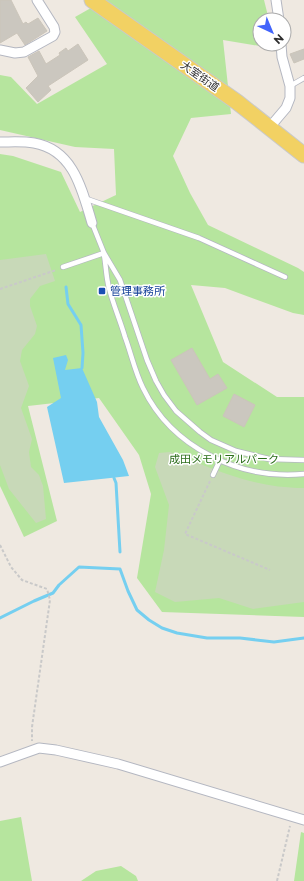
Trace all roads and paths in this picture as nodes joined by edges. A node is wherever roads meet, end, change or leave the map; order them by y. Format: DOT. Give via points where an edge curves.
graph roads {
  1 [pos="37,0"];
  2 [pos="92,0"];
  3 [pos="276,0"];
  4 [pos="278,12"];
  5 [pos="0,50"];
  6 [pos="282,52"];
  7 [pos="304,78"];
  8 [pos="290,86"];
  9 [pos="269,128"];
  10 [pos="0,142"];
  11 [pos="304,155"];
  12 [pos="84,198"];
  13 [pos="92,223"];
  14 [pos="104,253"];
  15 [pos="63,267"];
  16 [pos="285,277"];
  17 [pos="0,289"];
  18 [pos="220,460"];
  19 [pos="304,460"];
  20 [pos="304,474"];
  21 [pos="213,475"];
  22 [pos="0,545"];
  23 [pos="270,570"];
  24 [pos="33,750"];
  25 [pos="0,762"];
  26 [pos="292,816"];
  27 [pos="304,820"];
  28 [pos="277,881"];
  1 -- 5 [label="street" via="54,27 53,36 24,52"];
  2 -- 9 [label="main road, 大室街道" via="237,102"];
  3 -- 4 [label="street"];
  6 -- 8 [label="street"];
  7 -- 8 [label="lane"];
  8 -- 9 [label="street" via="290,98 286,108"];
  9 -- 11 [label="main road, 大室街道"];
  10 -- 12 [label="street" via="33,143 58,154 70,166"];
  12 -- 13 [label="street"];
  12 -- 16 [label="lane" via="199,238"];
  13 -- 14 [label="lane"];
  14 -- 15 [label="lane"];
  14 -- 18 [label="lane" via="108,286 143,388 160,414 177,433"];
  14 -- 19 [label="lane" via="120,280 156,381 176,411 205,436 236,451 269,459"];
  15 -- 17 [label="path"];
  18 -- 20 [label="lane" via="253,471 285,476"];
  18 -- 21 [label="lane"];
  21 -- 23 [label="path" via="185,534"];
  22 -- 24 [label="path" via="11,567 22,580 47,589 50,600 32,727"];
  24 -- 25 [label="street"];
  24 -- 26 [label="street" via="56,750 118,764"];
  26 -- 27 [label="street"];
  26 -- 28 [label="path"];
}
